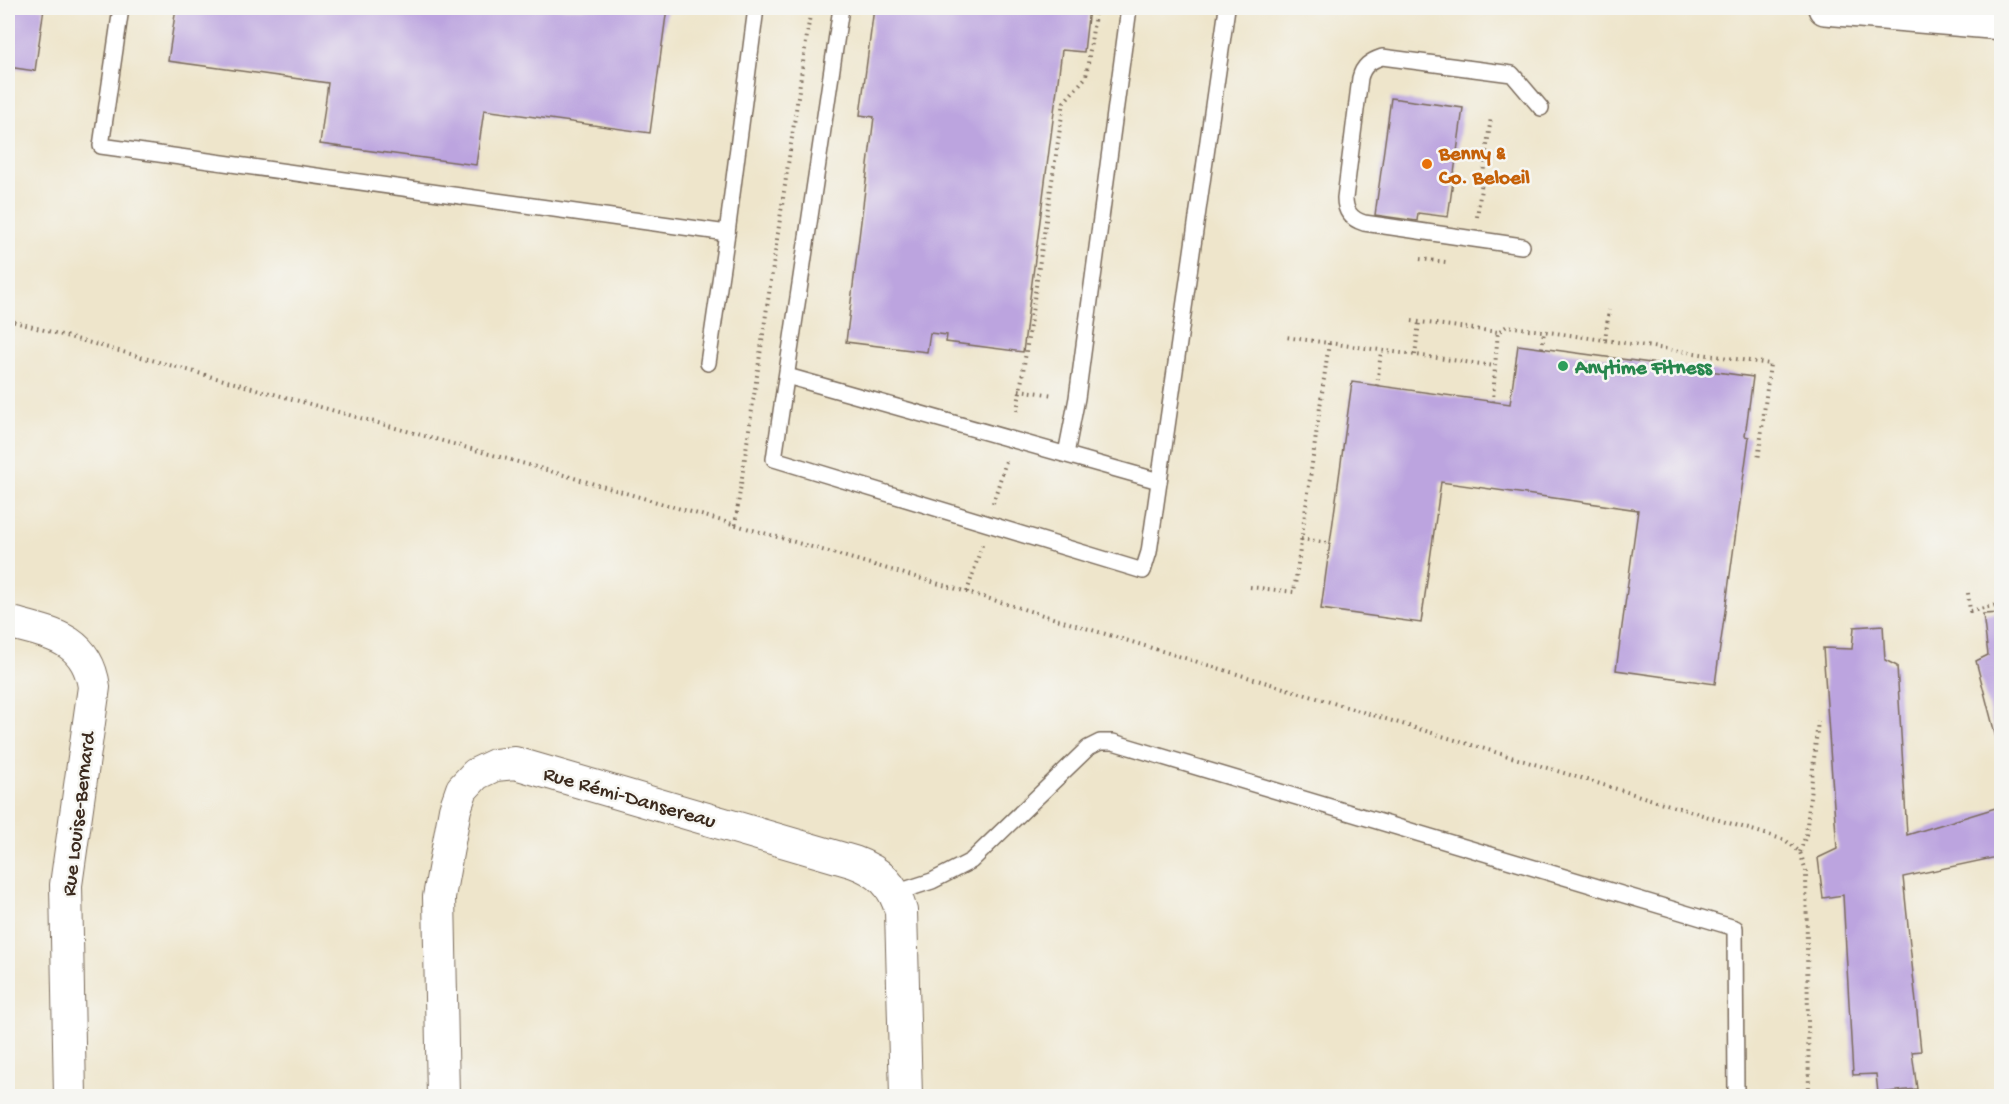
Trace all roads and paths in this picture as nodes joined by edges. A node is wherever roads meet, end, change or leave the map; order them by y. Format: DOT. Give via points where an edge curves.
graph roads {
  1 [pos="122,8"];
  2 [pos="756,8"];
  3 [pos="811,8"];
  4 [pos="841,8"];
  5 [pos="1096,8"];
  6 [pos="1129,8"];
  7 [pos="1227,8"];
  8 [pos="1825,8"];
  9 [pos="2001,23"];
  10 [pos="1541,108"];
  11 [pos="1491,117"];
  12 [pos="1476,227"];
  13 [pos="727,233"];
  14 [pos="1522,246"];
  15 [pos="1609,310"];
  16 [pos="8,320"];
  17 [pos="1412,321"];
  18 [pos="1419,322"];
  19 [pos="1544,331"];
  20 [pos="1498,332"];
  21 [pos="1285,337"];
  22 [pos="1605,340"];
  23 [pos="1329,344"];
  24 [pos="1542,348"];
  25 [pos="1381,351"];
  26 [pos="1415,355"];
  27 [pos="708,363"];
  28 [pos="1495,366"];
  29 [pos="787,375"];
  30 [pos="1377,386"];
  31 [pos="1019,390"];
  32 [pos="1054,396"];
  33 [pos="1493,402"];
  34 [pos="1017,411"];
  35 [pos="1066,454"];
  36 [pos="1008,455"];
  37 [pos="1758,461"];
  38 [pos="1159,481"];
  39 [pos="992,507"];
  40 [pos="735,525"];
  41 [pos="1301,539"];
  42 [pos="983,542"];
  43 [pos="1330,543"];
  44 [pos="1250,587"];
  45 [pos="967,592"];
  46 [pos="1968,593"];
  47 [pos="2001,604"];
  48 [pos="8,622"];
  49 [pos="1818,722"];
  50 [pos="1800,852"];
  51 [pos="895,893"];
  52 [pos="70,1096"];
  53 [pos="443,1096"];
  54 [pos="906,1096"];
  55 [pos="1736,1096"];
  56 [pos="1809,1096"];
  1 -- 13 [label="lane" via="101,146"];
  2 -- 13 [label="lane"];
  3 -- 40 [label="path"];
  4 -- 29 [label="lane"];
  5 -- 31 [label="path" via="1086,77 1064,102"];
  6 -- 35 [label="lane" via="1077,398"];
  7 -- 38 [label="lane"];
  8 -- 9 [label="street"];
  10 -- 14 [label="lane" via="1512,74 1382,57 1370,62 1360,78 1345,198 1349,214 1364,223"];
  11 -- 12 [label="path"];
  13 -- 27 [label="lane"];
  15 -- 22 [label="path"];
  16 -- 40 [label="path"];
  17 -- 18 [label="path"];
  18 -- 20 [label="path"];
  18 -- 26 [label="path"];
  19 -- 20 [label="path" via="1507,326"];
  19 -- 22 [label="path"];
  19 -- 24 [label="path"];
  20 -- 28 [label="path"];
  21 -- 23 [label="path"];
  22 -- 37 [label="path" via="1770,364"];
  23 -- 25 [label="path"];
  23 -- 41 [label="path"];
  25 -- 26 [label="path"];
  25 -- 30 [label="path"];
  26 -- 28 [label="path"];
  28 -- 33 [label="path"];
  29 -- 35 [label="lane"];
  29 -- 38 [label="lane" via="774,459 1143,571"];
  31 -- 32 [label="path"];
  31 -- 34 [label="path"];
  35 -- 38 [label="lane"];
  36 -- 39 [label="path"];
  40 -- 45 [label="path"];
  41 -- 43 [label="path"];
  41 -- 44 [label="path" via="1294,592"];
  42 -- 45 [label="path"];
  45 -- 50 [label="path" via="1761,831 1785,840"];
  46 -- 47 [label="path" via="1970,611"];
  48 -- 52 [label="street, Rue Louise-Bernard" via="62,638 85,658 92,676 93,696 66,885"];
  49 -- 50 [label="path" via="1806,835"];
  50 -- 56 [label="path" via="1807,890"];
  51 -- 53 [label="street, Rue Rémi-Dansereau" via="883,877 854,862 525,765 505,763 485,769 468,782 458,799 440,888"];
  51 -- 54 [label="street, Rue Rémi-Dansereau" via="902,921"];
  51 -- 55 [label="lane" via="932,881 970,861 1088,748 1100,742 1113,742 1735,928"];
}
